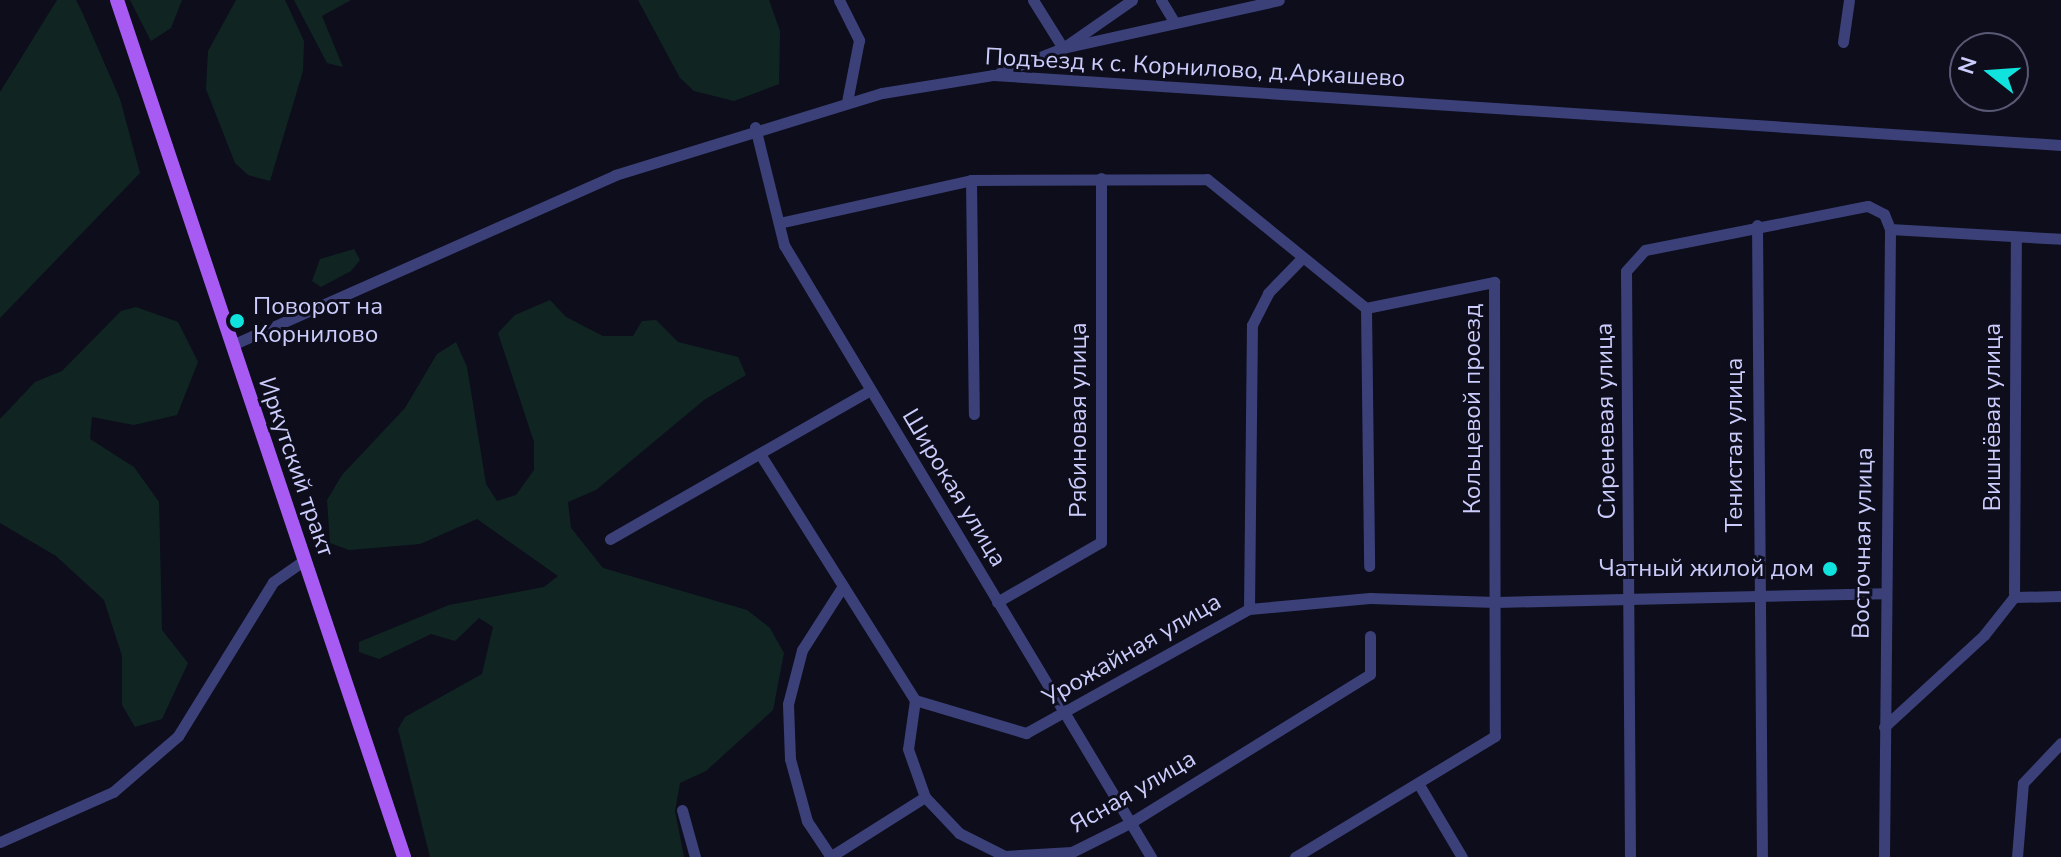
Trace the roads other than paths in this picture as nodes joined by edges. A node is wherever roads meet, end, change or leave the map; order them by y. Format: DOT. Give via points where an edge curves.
graph roads {
  1 [pos="117,0"];
  2 [pos="839,0"];
  3 [pos="1033,0"];
  4 [pos="1132,0"];
  5 [pos="1161,0"];
  6 [pos="1277,0"];
  7 [pos="1849,0"];
  8 [pos="1174,22"];
  9 [pos="1843,42"];
  10 [pos="1063,48"];
  11 [pos="993,75"];
  12 [pos="847,102"];
  13 [pos="755,127"];
  14 [pos="2061,145"];
  15 [pos="1101,178"];
  16 [pos="971,180"];
  17 [pos="779,223"];
  18 [pos="1757,225"];
  19 [pos="1890,229"];
  20 [pos="2016,237"];
  21 [pos="2061,239"];
  22 [pos="1303,257"];
  23 [pos="1366,308"];
  24 [pos="232,345"];
  25 [pos="870,390"];
  26 [pos="974,414"];
  27 [pos="760,454"];
  28 [pos="610,539"];
  29 [pos="304,560"];
  30 [pos="1369,566"];
  31 [pos="843,586"];
  32 [pos="1884,593"];
  33 [pos="1631,594"];
  34 [pos="1756,595"];
  35 [pos="2061,596"];
  36 [pos="2014,597"];
  37 [pos="997,602"];
  38 [pos="1496,602"];
  39 [pos="1249,609"];
  40 [pos="1370,636"];
  41 [pos="915,700"];
  42 [pos="1065,716"];
  43 [pos="1884,727"];
  44 [pos="2061,743"];
  45 [pos="1418,783"];
  46 [pos="925,797"];
  47 [pos="682,810"];
  48 [pos="1130,823"];
  49 [pos="0,842"];
  50 [pos="1005,856"];
  51 [pos="404,857"];
  52 [pos="695,857"];
  53 [pos="830,857"];
  54 [pos="1151,857"];
  55 [pos="1295,857"];
  56 [pos="1462,857"];
  57 [pos="1630,857"];
  58 [pos="1762,857"];
  59 [pos="1884,857"];
  60 [pos="2017,857"];
  1 -- 24 [label="main road, Иркутский тракт"];
  2 -- 12 [label="street" via="859,40"];
  3 -- 10 [label="street"];
  4 -- 10 [label="street"];
  5 -- 8 [label="street"];
  6 -- 8 [label="street"];
  7 -- 9 [label="street"];
  8 -- 10 [label="street"];
  10 -- 11 [label="street"];
  11 -- 12 [label="street, Подъезд к с. Корнилово, д.Аркашево"];
  11 -- 14 [label="street, Подъезд к с. Корнилово, д.Аркашево"];
  12 -- 13 [label="street, Подъезд к с. Корнилово, д.Аркашево"];
  13 -- 17 [label="street, Широкая улица"];
  13 -- 24 [label="street, Подъезд к с. Корнилово, д.Аркашево" via="615,175"];
  15 -- 16 [label="street"];
  15 -- 22 [label="street" via="1207,179"];
  15 -- 37 [label="street, Рябиновая улица" via="1101,542"];
  16 -- 17 [label="street"];
  16 -- 26 [label="street"];
  17 -- 25 [label="street, Широкая улица" via="784,245"];
  18 -- 19 [label="street" via="1868,206 1884,214"];
  18 -- 33 [label="street, Сиреневая улица" via="1645,250 1626,271"];
  18 -- 34 [label="street, Тенистая улица"];
  19 -- 20 [label="street"];
  19 -- 32 [label="street, Восточная улица"];
  20 -- 21 [label="street"];
  20 -- 36 [label="street, Вишнёвая улица"];
  22 -- 23 [label="street"];
  22 -- 39 [label="street, Урожайная улица" via="1268,293 1252,325"];
  23 -- 30 [label="street"];
  23 -- 38 [label="street, Кольцевой проезд" via="1494,282"];
  24 -- 29 [label="main road, Иркутский тракт"];
  25 -- 27 [label="street"];
  25 -- 37 [label="street, Широкая улица"];
  27 -- 28 [label="street"];
  27 -- 31 [label="street"];
  29 -- 49 [label="street" via="273,582 203,700 169,744 113,792"];
  29 -- 51 [label="main road, Иркутский тракт"];
  31 -- 41 [label="street"];
  31 -- 53 [label="street" via="802,650 788,704 790,759 807,821"];
  32 -- 34 [label="street"];
  32 -- 43 [label="street, Восточная улица"];
  33 -- 34 [label="street"];
  33 -- 38 [label="street"];
  33 -- 57 [label="street, Сиреневая улица"];
  34 -- 58 [label="street, Тенистая улица"];
  35 -- 36 [label="street"];
  36 -- 43 [label="street" via="1984,635"];
  37 -- 42 [label="street, Широкая улица"];
  38 -- 39 [label="street" via="1370,598"];
  38 -- 45 [label="street, Кольцевой проезд" via="1495,736"];
  39 -- 42 [label="street, Урожайная улица"];
  40 -- 48 [label="street, Ясная улица" via="1370,674"];
  41 -- 42 [label="street, Урожайная улица" via="1026,733"];
  41 -- 46 [label="street, Ясная улица" via="908,749"];
  42 -- 48 [label="street, Широкая улица"];
  43 -- 59 [label="street, Восточная улица"];
  44 -- 60 [label="street" via="2023,783 2017,804"];
  45 -- 55 [label="street, Кольцевой проезд"];
  45 -- 56 [label="street"];
  46 -- 50 [label="street, Ясная улица" via="959,833"];
  46 -- 53 [label="street"];
  47 -- 52 [label="street"];
  48 -- 50 [label="street, Ясная улица" via="1072,852"];
  48 -- 54 [label="street, Широкая улица"];
}
